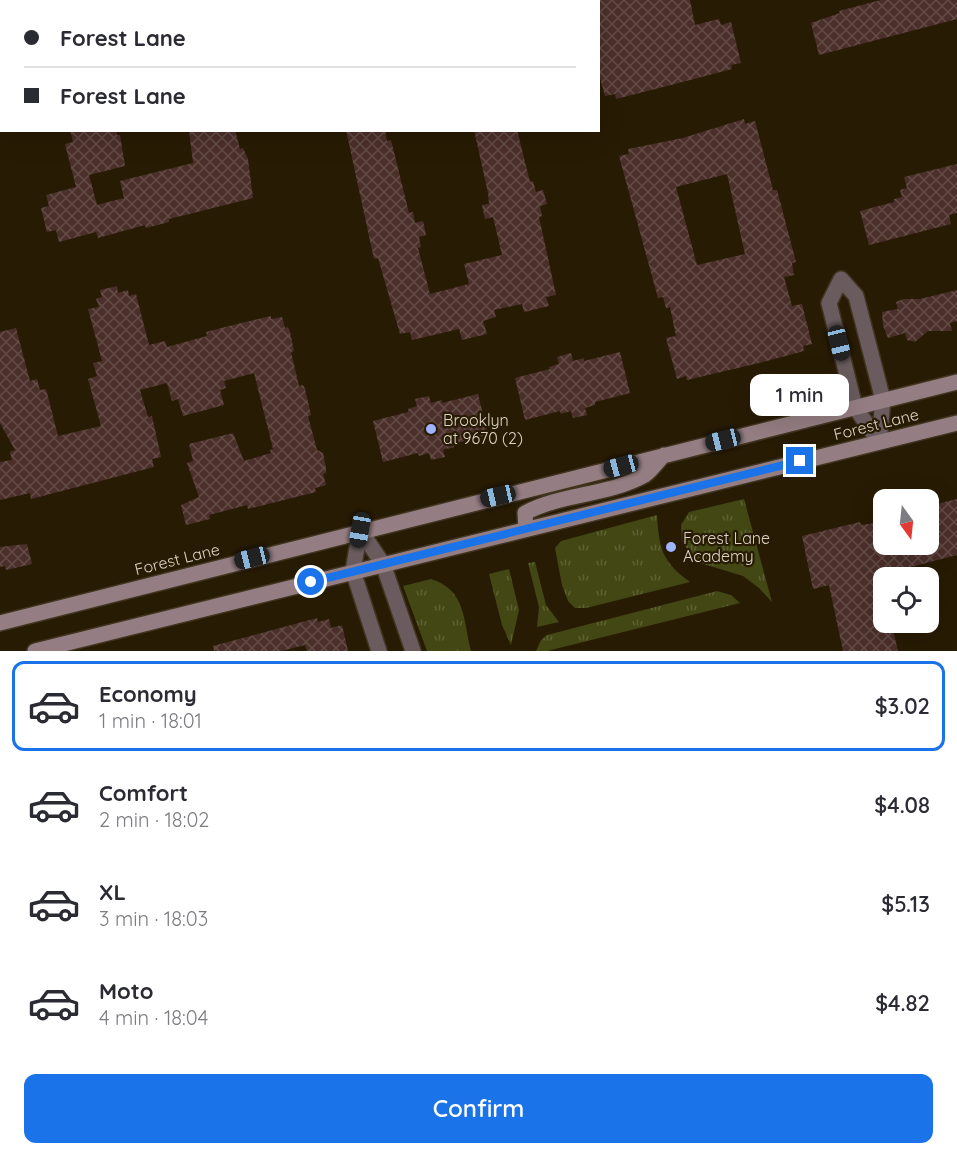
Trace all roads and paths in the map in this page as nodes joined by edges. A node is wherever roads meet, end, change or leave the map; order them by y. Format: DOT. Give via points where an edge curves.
graph roads {
  1 [pos="957,382"];
  2 [pos="883,400"];
  3 [pos="855,407"];
  4 [pos="957,423"];
  5 [pos="879,442"];
  6 [pos="664,455"];
  7 [pos="360,530"];
  8 [pos="526,530"];
  9 [pos="383,564"];
  10 [pos="353,571"];
  11 [pos="0,623"];
  12 [pos="35,651"];
  13 [pos="380,651"];
  14 [pos="413,651"];
  1 -- 2 [label="main road, Forest Lane"];
  2 -- 3 [label="main road, Forest Lane"];
  2 -- 3 [label="street" via="856,296 841,279 829,303"];
  2 -- 5 [label="street"];
  3 -- 5 [label="street"];
  3 -- 6 [label="main road, Forest Lane"];
  4 -- 5 [label="main road, Forest Lane"];
  5 -- 8 [label="main road, Forest Lane"];
  6 -- 7 [label="main road, Forest Lane"];
  6 -- 8 [label="main road" via="646,474 623,484 538,506 525,513"];
  7 -- 9 [label="street"];
  7 -- 10 [label="street"];
  7 -- 11 [label="main road, Forest Lane"];
  8 -- 9 [label="main road, Forest Lane"];
  9 -- 10 [label="main road, Forest Lane"];
  9 -- 14 [label="street"];
  10 -- 12 [label="main road, Forest Lane"];
  10 -- 13 [label="street"];
}
